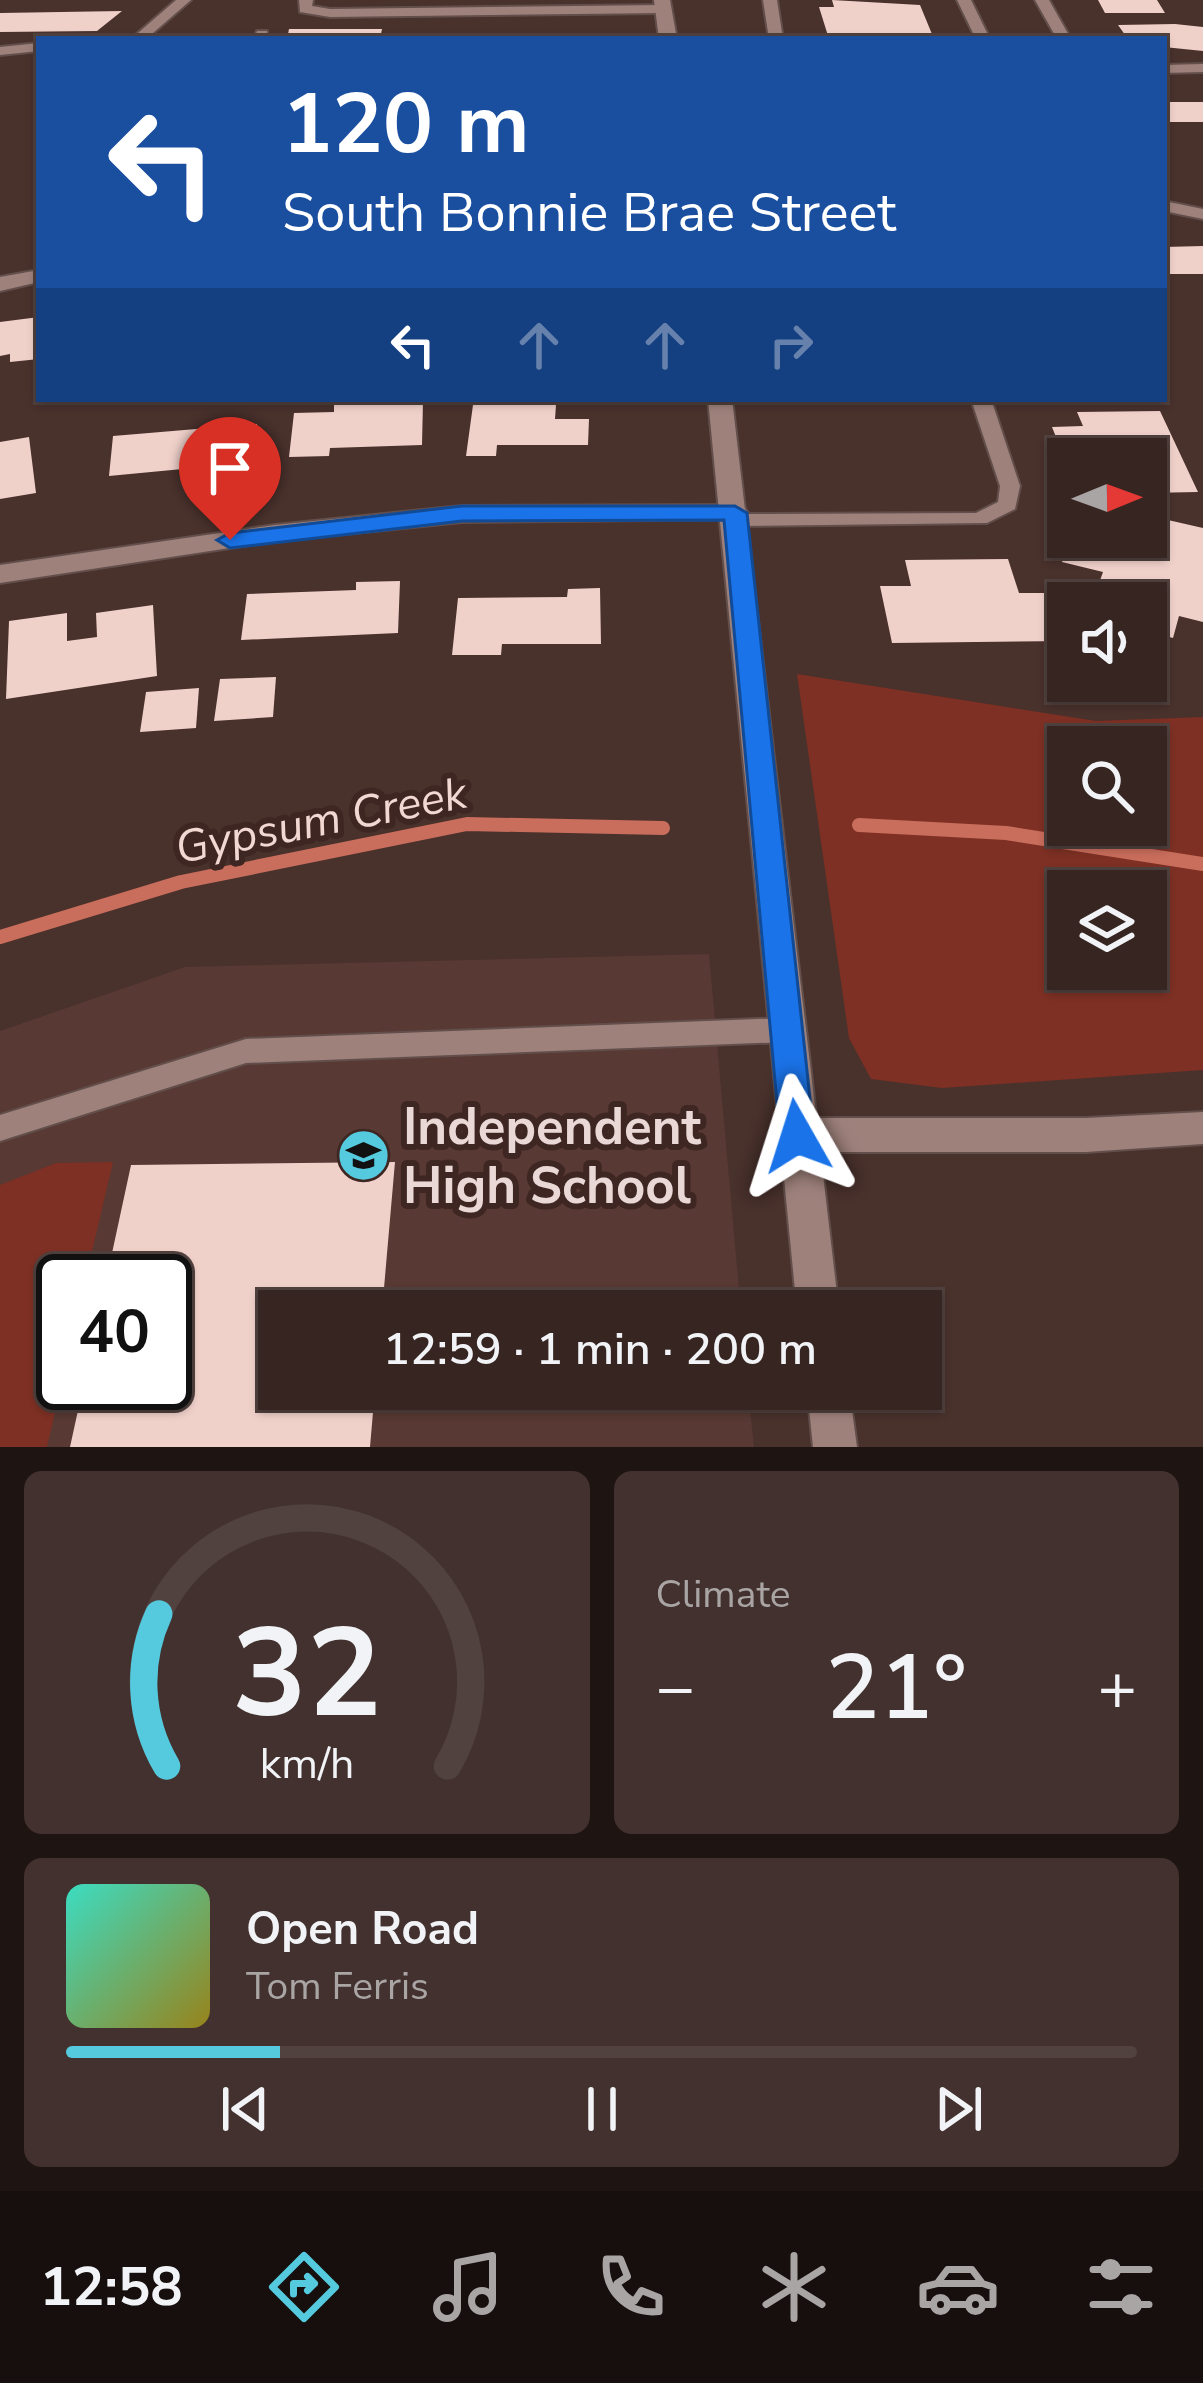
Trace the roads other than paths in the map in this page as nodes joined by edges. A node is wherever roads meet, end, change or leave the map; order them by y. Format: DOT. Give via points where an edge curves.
graph roads {
  1 [pos="184,0"];
  2 [pos="306,0"];
  3 [pos="770,0"];
  4 [pos="964,0"];
  5 [pos="1042,0"];
  6 [pos="663,5"];
  7 [pos="539,6"];
  8 [pos="142,36"];
  9 [pos="668,36"];
  10 [pos="776,36"];
  11 [pos="982,36"];
  12 [pos="1062,36"];
  13 [pos="36,47"];
  14 [pos="0,51"];
  15 [pos="1203,68"];
  16 [pos="1167,69"];
  17 [pos="1167,207"];
  18 [pos="1203,214"];
  19 [pos="36,278"];
  20 [pos="0,284"];
  21 [pos="720,402"];
  22 [pos="982,402"];
  23 [pos="735,517"];
  24 [pos="0,574"];
  25 [pos="786,1030"];
  26 [pos="0,1128"];
  27 [pos="1203,1128"];
  28 [pos="797,1136"];
  29 [pos="815,1290"];
  30 [pos="831,1410"];
  31 [pos="835,1447"];
  1 -- 8 [label="lane"];
  2 -- 7 [label="lane" via="305,9 330,14"];
  3 -- 10 [label="lane"];
  4 -- 11 [label="lane"];
  5 -- 12 [label="lane"];
  6 -- 7 [label="lane"];
  6 -- 9 [label="street"];
  13 -- 14 [label="lane"];
  15 -- 16 [label="lane"];
  17 -- 18 [label="lane"];
  19 -- 20 [label="street"];
  21 -- 23 [label="street"];
  22 -- 23 [label="lane" via="1010,486 1008,505 980,519"];
  23 -- 24 [label="street" via="462,514"];
  23 -- 25 [label="street"];
  25 -- 26 [label="lane" via="246,1052"];
  25 -- 28 [label="street"];
  27 -- 28 [label="street"];
  28 -- 29 [label="street"];
  30 -- 31 [label="street"];
}
